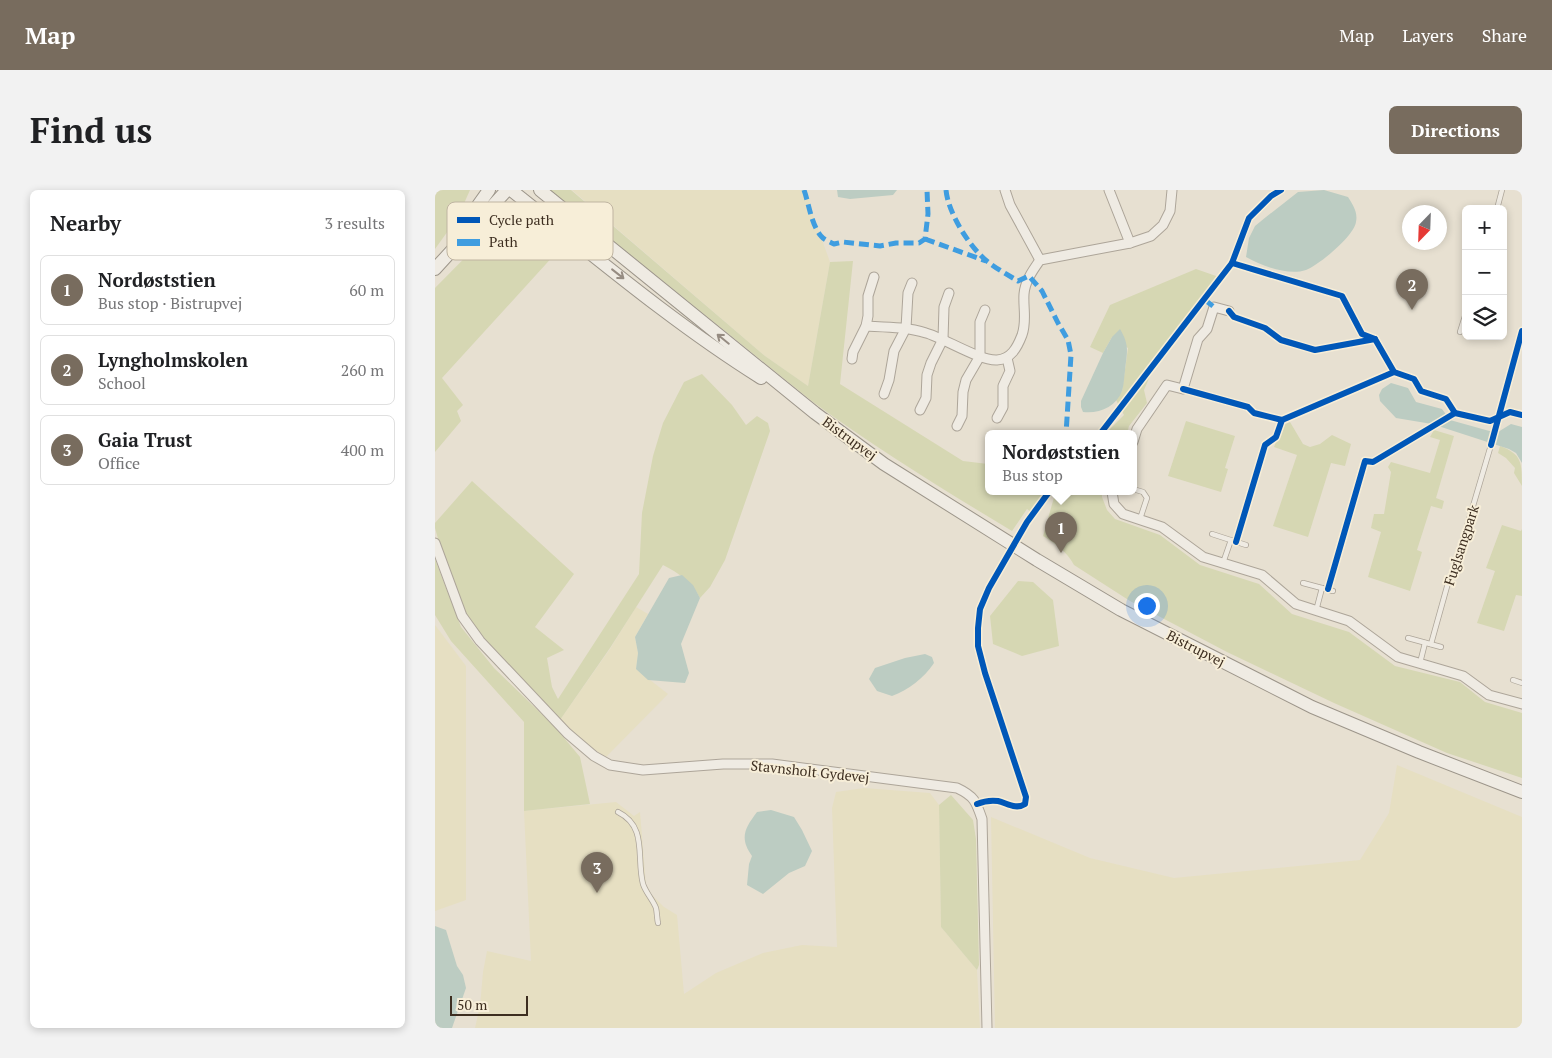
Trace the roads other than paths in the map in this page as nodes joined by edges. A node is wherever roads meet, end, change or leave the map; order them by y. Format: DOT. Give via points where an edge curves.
graph roads {
  1 [pos="489,190"];
  2 [pos="509,190"];
  3 [pos="540,190"];
  4 [pos="1005,190"];
  5 [pos="1109,190"];
  6 [pos="1171,190"];
  7 [pos="1502,190"];
  8 [pos="481,202"];
  9 [pos="498,202"];
  10 [pos="525,202"];
  11 [pos="555,202"];
  12 [pos="1498,205"];
  13 [pos="1130,243"];
  14 [pos="613,249"];
  15 [pos="447,251"];
  16 [pos="447,255"];
  17 [pos="600,260"];
  18 [pos="1040,260"];
  19 [pos="435,268"];
  20 [pos="874,277"];
  21 [pos="912,283"];
  22 [pos="949,293"];
  23 [pos="985,310"];
  24 [pos="1229,311"];
  25 [pos="866,326"];
  26 [pos="1462,326"];
  27 [pos="906,328"];
  28 [pos="1460,332"];
  29 [pos="943,339"];
  30 [pos="980,356"];
  31 [pos="1007,358"];
  32 [pos="852,359"];
  33 [pos="884,394"];
  34 [pos="920,410"];
  35 [pos="815,413"];
  36 [pos="997,418"];
  37 [pos="957,426"];
  38 [pos="1137,430"];
  39 [pos="1491,445"];
  40 [pos="1137,490"];
  41 [pos="1112,495"];
  42 [pos="1141,520"];
  43 [pos="1212,534"];
  44 [pos="1231,540"];
  45 [pos="435,543"];
  46 [pos="1246,545"];
  47 [pos="1223,563"];
  48 [pos="1303,582"];
  49 [pos="1322,588"];
  50 [pos="1333,591"];
  51 [pos="1316,611"];
  52 [pos="1408,638"];
  53 [pos="1425,643"];
  54 [pos="1431,644"];
  55 [pos="1441,648"];
  56 [pos="1420,663"];
  57 [pos="1513,680"];
  58 [pos="1522,683"];
  59 [pos="1522,704"];
  60 [pos="1522,792"];
  61 [pos="618,812"];
  62 [pos="658,923"];
  63 [pos="987,1028"];
  1 -- 8 [label="main road"];
  2 -- 9 [label="main road"];
  2 -- 10 [label="main road, Bistrupvej, one-way"];
  11 -- 3 [label="main road, Bistrupvej, one-way"];
  4 -- 18 [label="street"];
  5 -- 13 [label="street"];
  6 -- 13 [label="street" via="1170,211 1163,225 1151,236"];
  7 -- 12 [label="lane"];
  13 -- 18 [label="street"];
  35 -- 14 [label="main road, Bistrupvej, one-way"];
  15 -- 19 [label="main road"];
  16 -- 19 [label="main road"];
  17 -- 35 [label="main road, Bistrupvej, one-way" via="738,364"];
  18 -- 31 [label="street" via="1029,276 1024,293 1023,333 1016,349"];
  20 -- 25 [label="street" via="868,296"];
  21 -- 27 [label="street" via="908,293"];
  22 -- 29 [label="street" via="944,307"];
  23 -- 30 [label="street" via="980,322"];
  24 -- 38 [label="street" via="1214,307 1207,328 1198,339 1183,389 1167,385"];
  25 -- 27 [label="street"];
  25 -- 32 [label="street"];
  26 -- 28 [label="lane"];
  27 -- 29 [label="street"];
  27 -- 33 [label="street" via="894,351"];
  29 -- 30 [label="street"];
  29 -- 34 [label="street" via="927,375 926,398"];
  30 -- 31 [label="street" via="995,360"];
  30 -- 37 [label="street" via="966,380 962,416"];
  31 -- 36 [label="street" via="1010,371 1003,386 1003,407"];
  35 -- 60 [label="main road, Bistrupvej" via="885,464 1121,610 1312,707"];
  39 -- 54 [label="lane, Fuglsangpark"];
  40 -- 42 [label="lane" via="1147,498"];
  41 -- 42 [label="street" via="1113,504 1123,514"];
  42 -- 47 [label="street" via="1162,526 1203,557"];
  43 -- 44 [label="lane"];
  44 -- 46 [label="lane"];
  44 -- 47 [label="lane"];
  45 -- 63 [label="street, Stavnsholt Gydevej" via="462,616 480,641 567,733 594,756 610,764 643,770 772,764 957,788 970,794 982,818"];
  47 -- 51 [label="street" via="1262,575 1296,604"];
  48 -- 49 [label="lane"];
  49 -- 50 [label="lane"];
  49 -- 51 [label="lane"];
  51 -- 56 [label="street" via="1349,621 1398,657"];
  52 -- 53 [label="lane"];
  53 -- 54 [label="lane"];
  53 -- 56 [label="lane"];
  54 -- 55 [label="lane"];
  56 -- 59 [label="street" via="1463,676 1489,695"];
  57 -- 58 [label="lane"];
  61 -- 62 [label="lane" via="628,817 636,829 644,887 656,908"];
}
